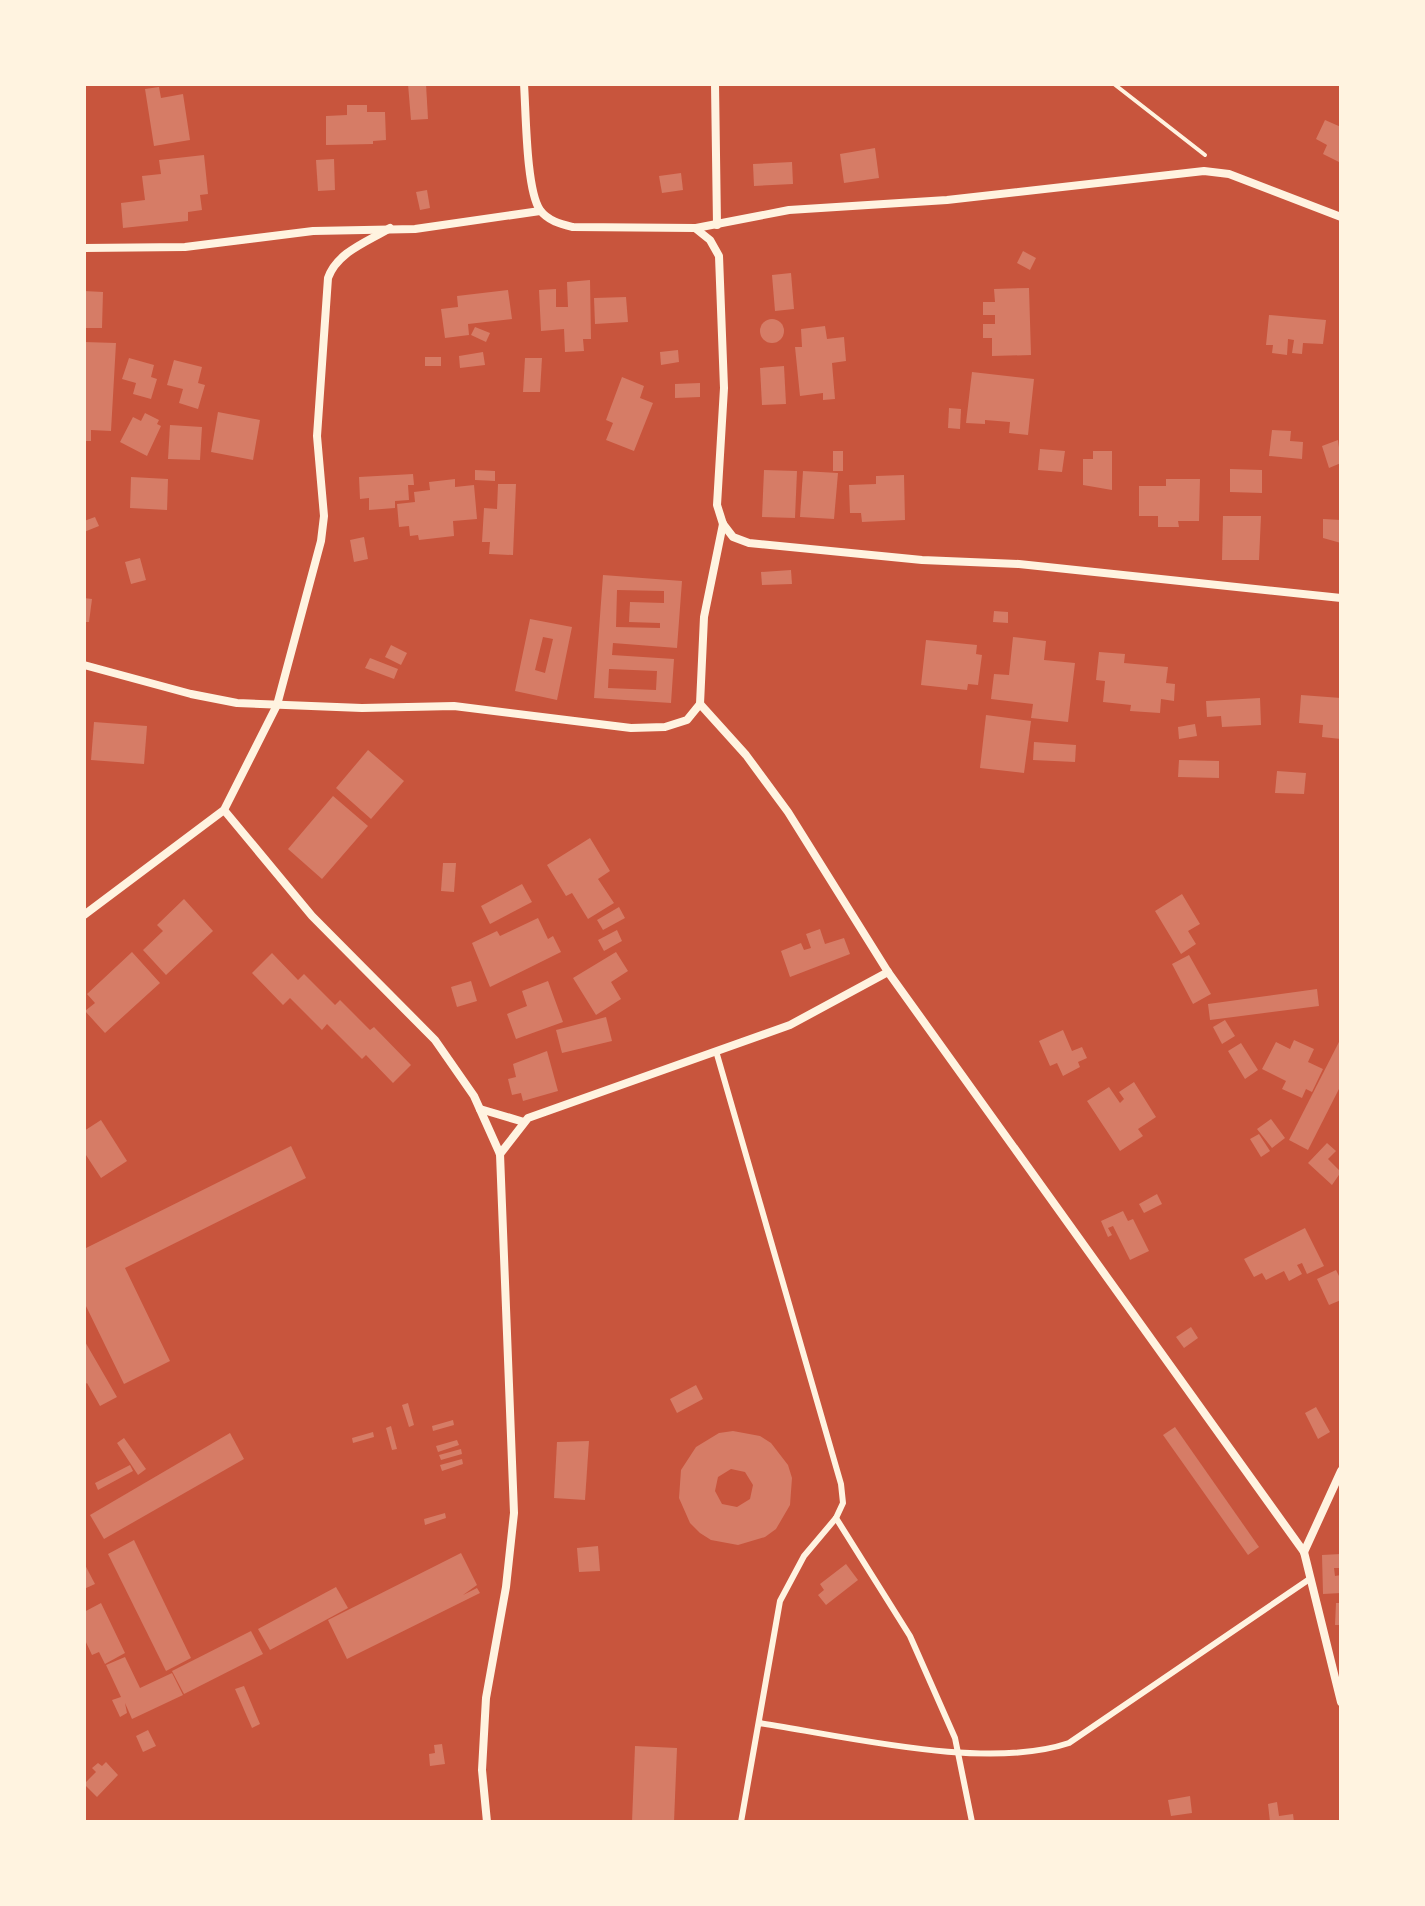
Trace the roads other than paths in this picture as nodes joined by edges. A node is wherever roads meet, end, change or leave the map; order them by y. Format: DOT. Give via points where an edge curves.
graph roads {
  1 [pos="524,84"];
  2 [pos="715,84"];
  3 [pos="540,211"];
  4 [pos="1341,217"];
  5 [pos="717,225"];
  6 [pos="390,228"];
  7 [pos="695,228"];
  8 [pos="84,248"];
  9 [pos="723,524"];
  10 [pos="1341,598"];
  11 [pos="84,665"];
  12 [pos="700,704"];
  13 [pos="277,705"];
  14 [pos="224,810"];
  15 [pos="84,915"];
  16 [pos="888,972"];
  17 [pos="716,1051"];
  18 [pos="480,1109"];
  19 [pos="524,1122"];
  20 [pos="500,1154"];
  21 [pos="1341,1471"];
  22 [pos="836,1518"];
  23 [pos="1304,1552"];
  24 [pos="1311,1578"];
  25 [pos="1341,1702"];
  26 [pos="759,1723"];
  27 [pos="958,1754"];
  28 [pos="487,1822"];
  29 [pos="741,1822"];
  30 [pos="972,1822"];
  1 -- 3 [label="street" via="533,193"];
  2 -- 5 [label="street"];
  3 -- 6 [label="street" via="462,224"];
  3 -- 7 [label="street" via="573,227"];
  4 -- 5 [label="street" via="1229,174 1204,171 947,200 789,210"];
  5 -- 7 [label="street"];
  6 -- 8 [label="street" via="313,231 185,247"];
  6 -- 13 [label="street" via="344,255 328,278 317,436 324,516"];
  7 -- 9 [label="street" via="719,256 724,388 717,505"];
  9 -- 10 [label="street" via="733,537 749,543 1019,564"];
  9 -- 12 [label="street" via="704,617"];
  11 -- 13 [label="street" via="191,694"];
  12 -- 13 [label="street" via="687,720 631,728 454,706"];
  12 -- 16 [label="street" via="788,812"];
  13 -- 14 [label="street"];
  14 -- 15 [label="street"];
  14 -- 18 [label="street" via="312,916 435,1040"];
  16 -- 17 [label="street" via="790,1025"];
  16 -- 23 [label="street"];
  17 -- 19 [label="street"];
  17 -- 22 [label="lane" via="841,1484 843,1503"];
  18 -- 19 [label="street"];
  18 -- 20 [label="street"];
  19 -- 20 [label="street"];
  20 -- 28 [label="street" via="514,1513 486,1698 482,1770"];
  21 -- 23 [label="street"];
  22 -- 26 [label="lane" via="804,1556 780,1601"];
  22 -- 27 [label="lane" via="910,1636"];
  23 -- 24 [label="street"];
  24 -- 25 [label="street"];
  24 -- 27 [label="lane" via="1069,1743"];
  26 -- 27 [label="lane"];
  26 -- 29 [label="lane"];
  27 -- 30 [label="lane"];
}
